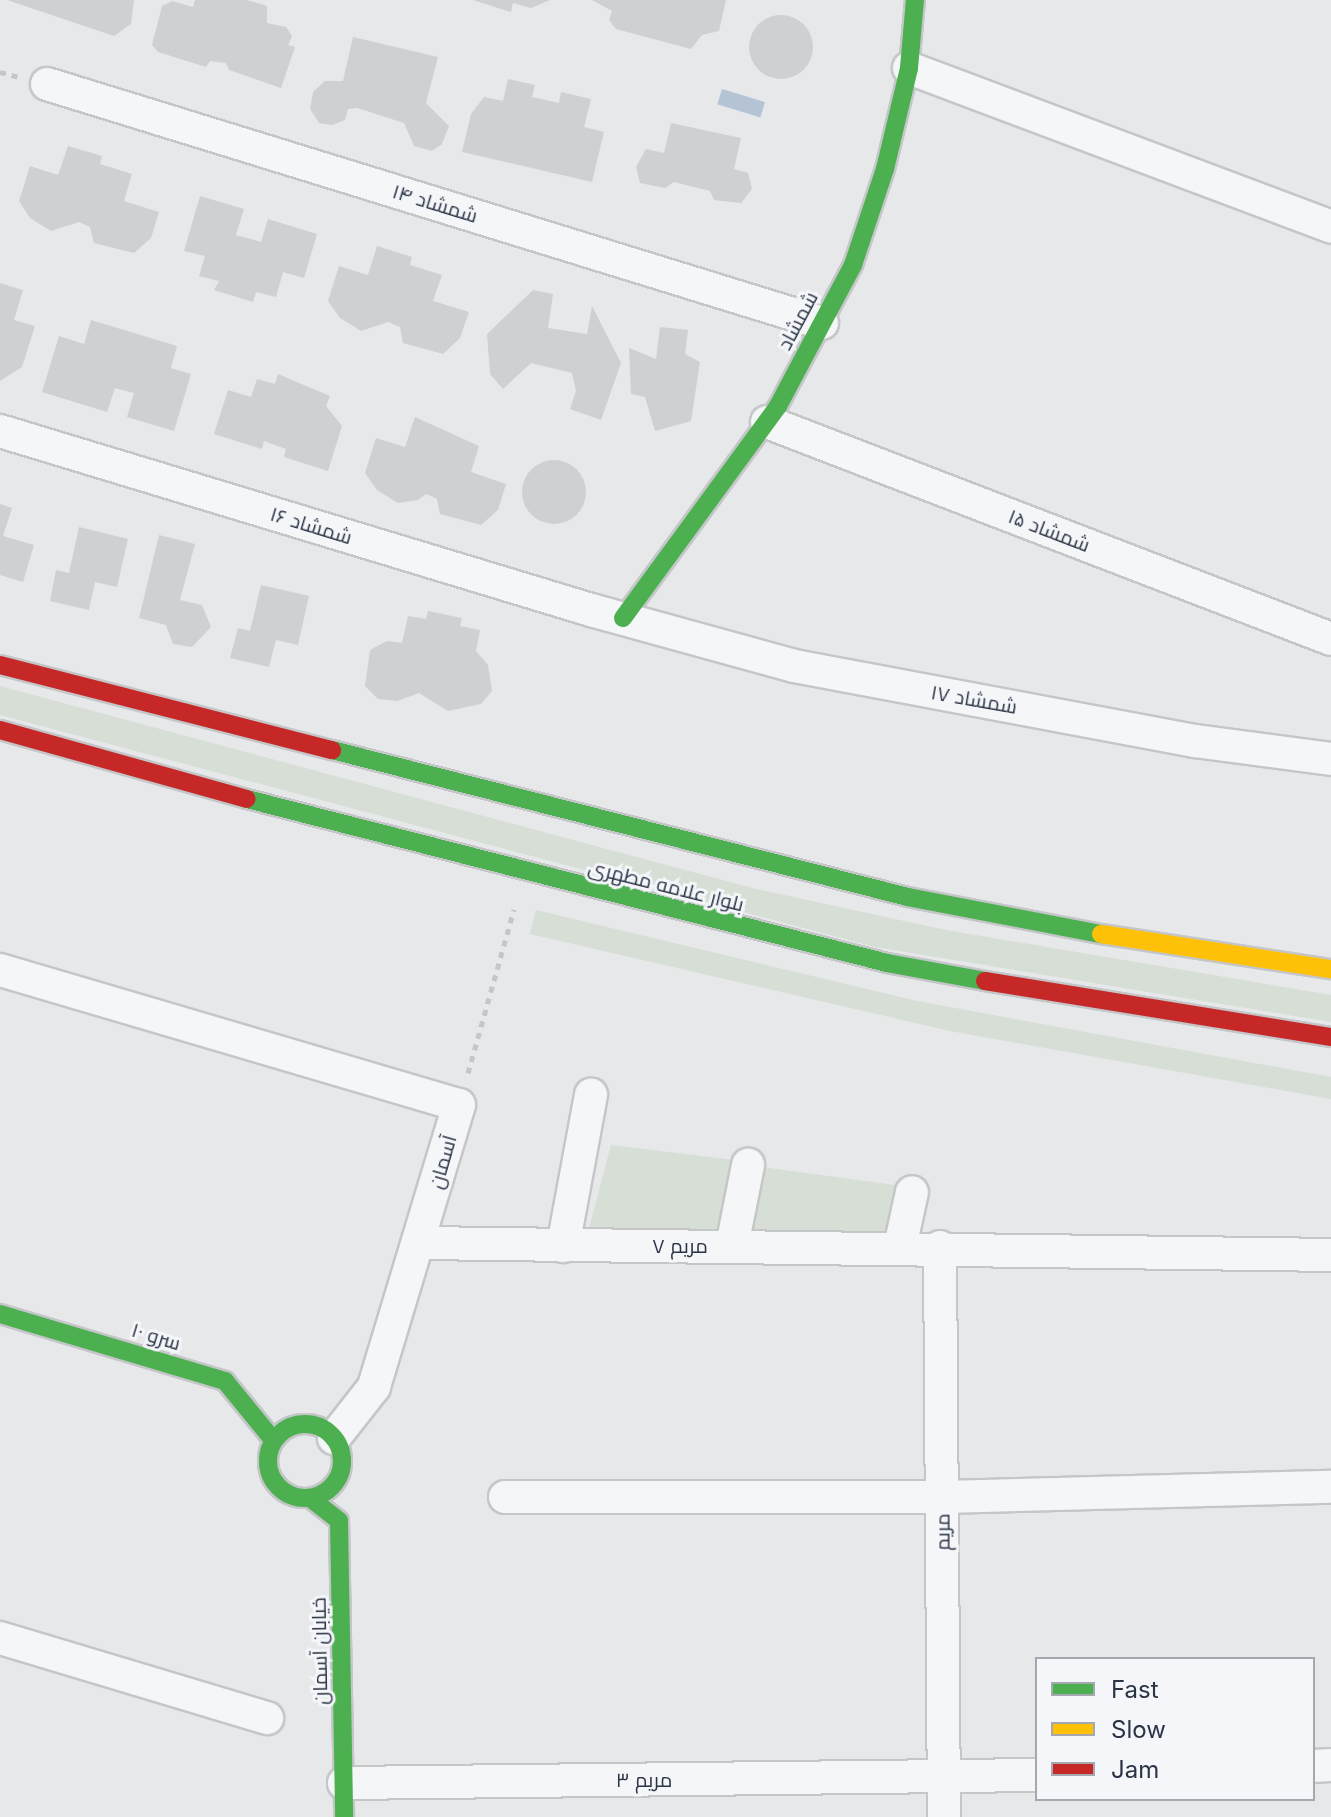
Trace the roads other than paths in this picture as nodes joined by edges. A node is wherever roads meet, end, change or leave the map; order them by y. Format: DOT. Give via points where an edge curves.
graph roads {
  1 [pos="915,0"];
  2 [pos="909,68"];
  3 [pos="47,84"];
  4 [pos="1331,227"];
  5 [pos="822,323"];
  6 [pos="767,422"];
  7 [pos="0,431"];
  8 [pos="623,618"];
  9 [pos="1331,639"];
  10 [pos="0,665"];
  11 [pos="0,730"];
  12 [pos="1331,759"];
  13 [pos="1331,969"];
  14 [pos="0,970"];
  15 [pos="1331,1037"];
  16 [pos="591,1095"];
  17 [pos="748,1165"];
  18 [pos="912,1192"];
  19 [pos="420,1243"];
  20 [pos="563,1246"];
  21 [pos="732,1246"];
  22 [pos="900,1247"];
  23 [pos="940,1247"];
  24 [pos="1331,1255"];
  25 [pos="0,1314"];
  26 [pos="334,1438"];
  27 [pos="274,1441"];
  28 [pos="1331,1487"];
  29 [pos="505,1497"];
  30 [pos="943,1497"];
  31 [pos="310,1498"];
  32 [pos="0,1638"];
  33 [pos="267,1718"];
  34 [pos="1035,1775"];
  35 [pos="943,1778"];
  36 [pos="344,1783"];
  37 [pos="344,1817"];
  38 [pos="944,1817"];
  1 -- 2 [label="main road, شمشاد"];
  2 -- 4 [label="street"];
  2 -- 5 [label="main road, شمشاد" via="885,169 853,265"];
  3 -- 5 [label="street, شمشاد ۱۴"];
  5 -- 6 [label="main road, شمشاد"];
  6 -- 8 [label="main road, شمشاد"];
  6 -- 9 [label="street, شمشاد ۱۵"];
  7 -- 8 [label="street, شمشاد ۱۶"];
  8 -- 12 [label="street, شمشاد ۱۷" via="794,666 1195,741"];
  10 -- 13 [label="main road" via="908,897 1150,943"];
  11 -- 15 [label="main road, بلوار علامه مطهری" via="524,873 887,963 1136,1009"];
  14 -- 19 [label="street, آسمان" via="459,1105"];
  16 -- 20 [label="street"];
  17 -- 21 [label="street"];
  18 -- 22 [label="street"];
  19 -- 20 [label="street, مریم ۷"];
  19 -- 26 [label="street, آسمان" via="374,1387"];
  20 -- 21 [label="street, مریم ۷"];
  21 -- 22 [label="street, مریم ۷"];
  22 -- 23 [label="street, مریم ۷"];
  23 -- 24 [label="street, مریم ۷"];
  23 -- 30 [label="street, مریم"];
  25 -- 27 [label="main road, سرو ۱۰" via="225,1381"];
  26 -- 27 [label="main road" via="303,1424"];
  26 -- 31 [label="main road" via="341,1450 340,1475 323,1494"];
  27 -- 31 [label="main road" via="268,1464 277,1486"];
  28 -- 30 [label="street"];
  29 -- 30 [label="street"];
  30 -- 35 [label="street, مریم"];
  31 -- 36 [label="main road, خیابان آسمان" via="339,1521"];
  32 -- 33 [label="street"];
  34 -- 35 [label="street, مریم ۳"];
  35 -- 36 [label="street, مریم ۳"];
  35 -- 38 [label="street, مریم"];
  36 -- 37 [label="main road, خیابان آسمان"];
}
